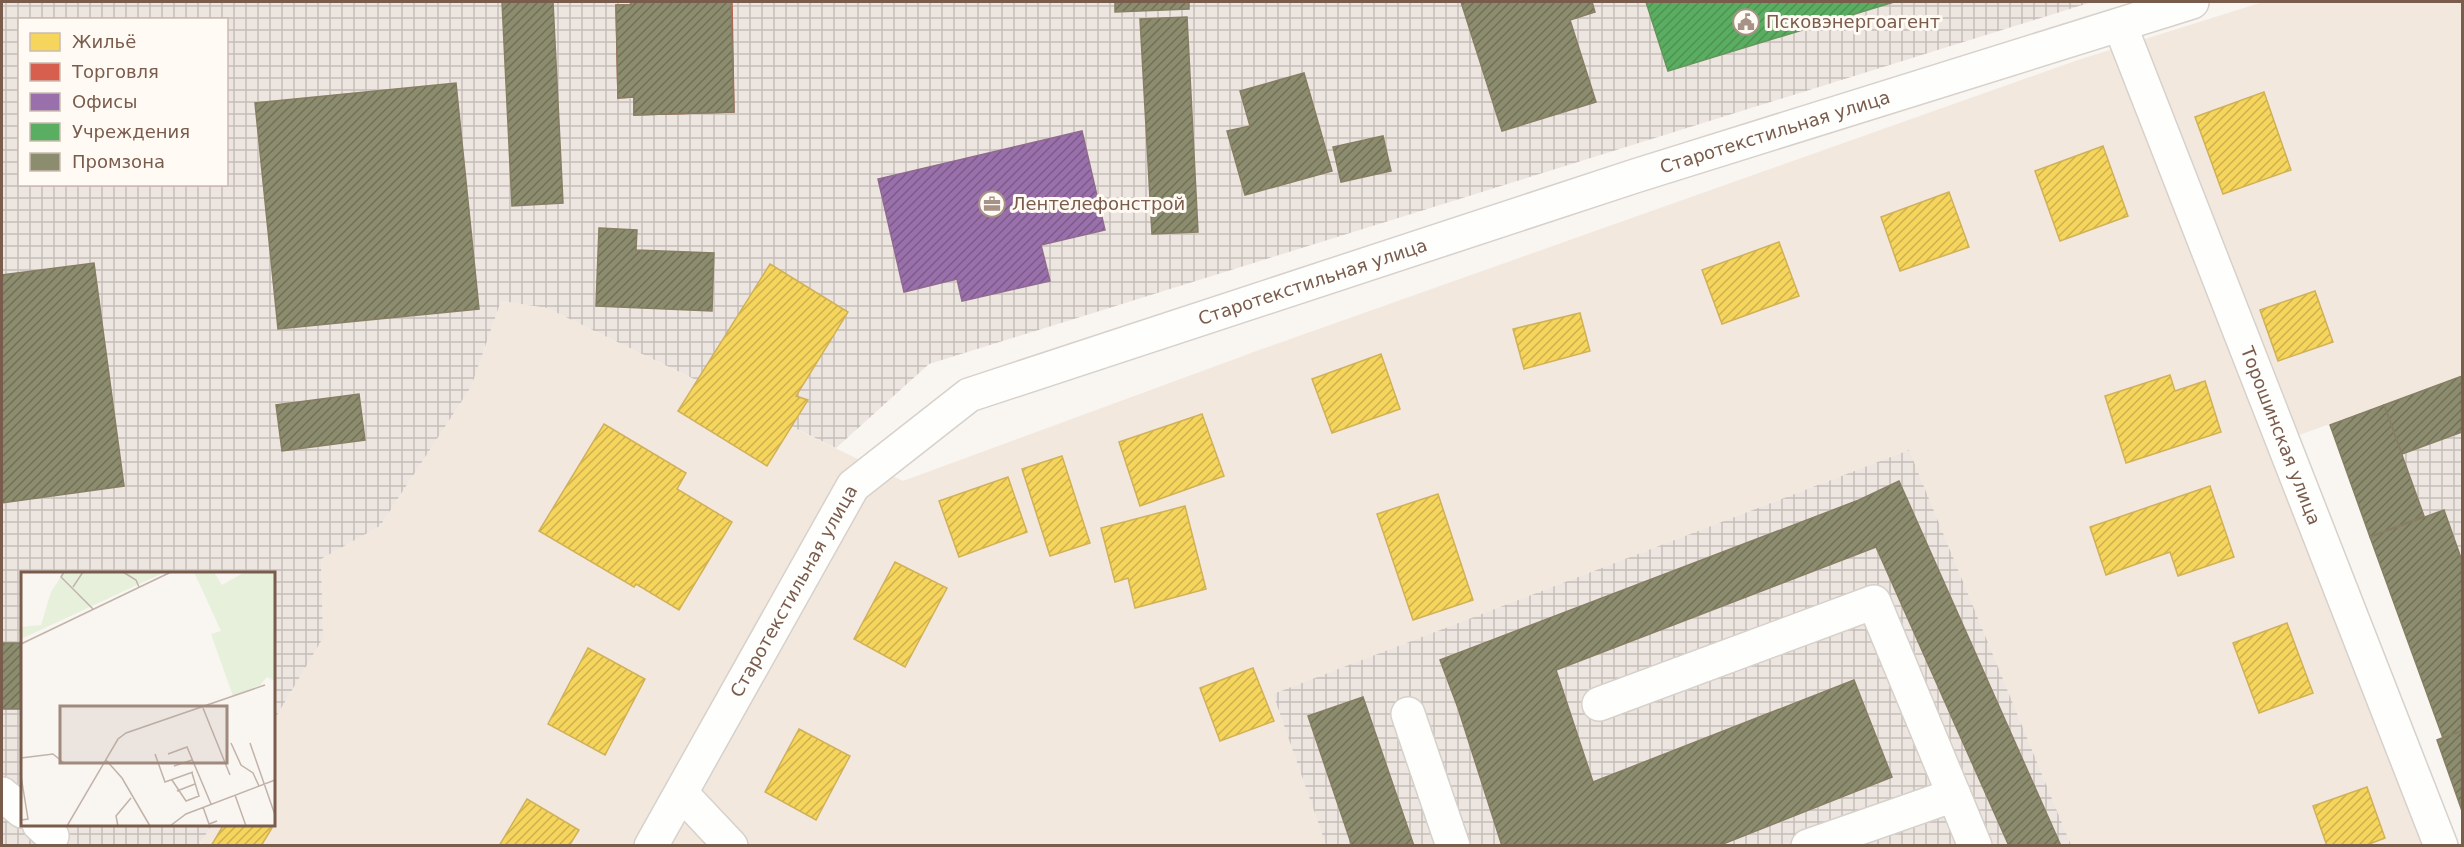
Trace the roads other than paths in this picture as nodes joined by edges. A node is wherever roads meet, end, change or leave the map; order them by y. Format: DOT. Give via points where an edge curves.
graph roads {
  1 [pos="2192,2"];
  2 [pos="2120,25"];
  3 [pos="1599,704"];
  4 [pos="1408,714"];
  5 [pos="2,794"];
  6 [pos="682,794"];
  7 [pos="1954,795"];
  8 [pos="21,810"];
  9 [pos="651,846"];
  10 [pos="731,846"];
  11 [pos="1453,846"];
  12 [pos="1808,846"];
  13 [pos="1975,846"];
  14 [pos="2441,846"];
  1 -- 2 [label="street, Старотекстильная улица"];
  2 -- 6 [label="street, Старотекстильная улица" via="1635,176 969,394 853,486"];
  2 -- 14 [label="street, Торошинская улица"];
  3 -- 7 [label="street" via="1874,602"];
  4 -- 11 [label="street"];
  5 -- 8 [label="street"];
  6 -- 9 [label="street, Старотекстильная улица"];
  6 -- 10 [label="street"];
  7 -- 12 [label="street"];
  7 -- 13 [label="street"];
}
